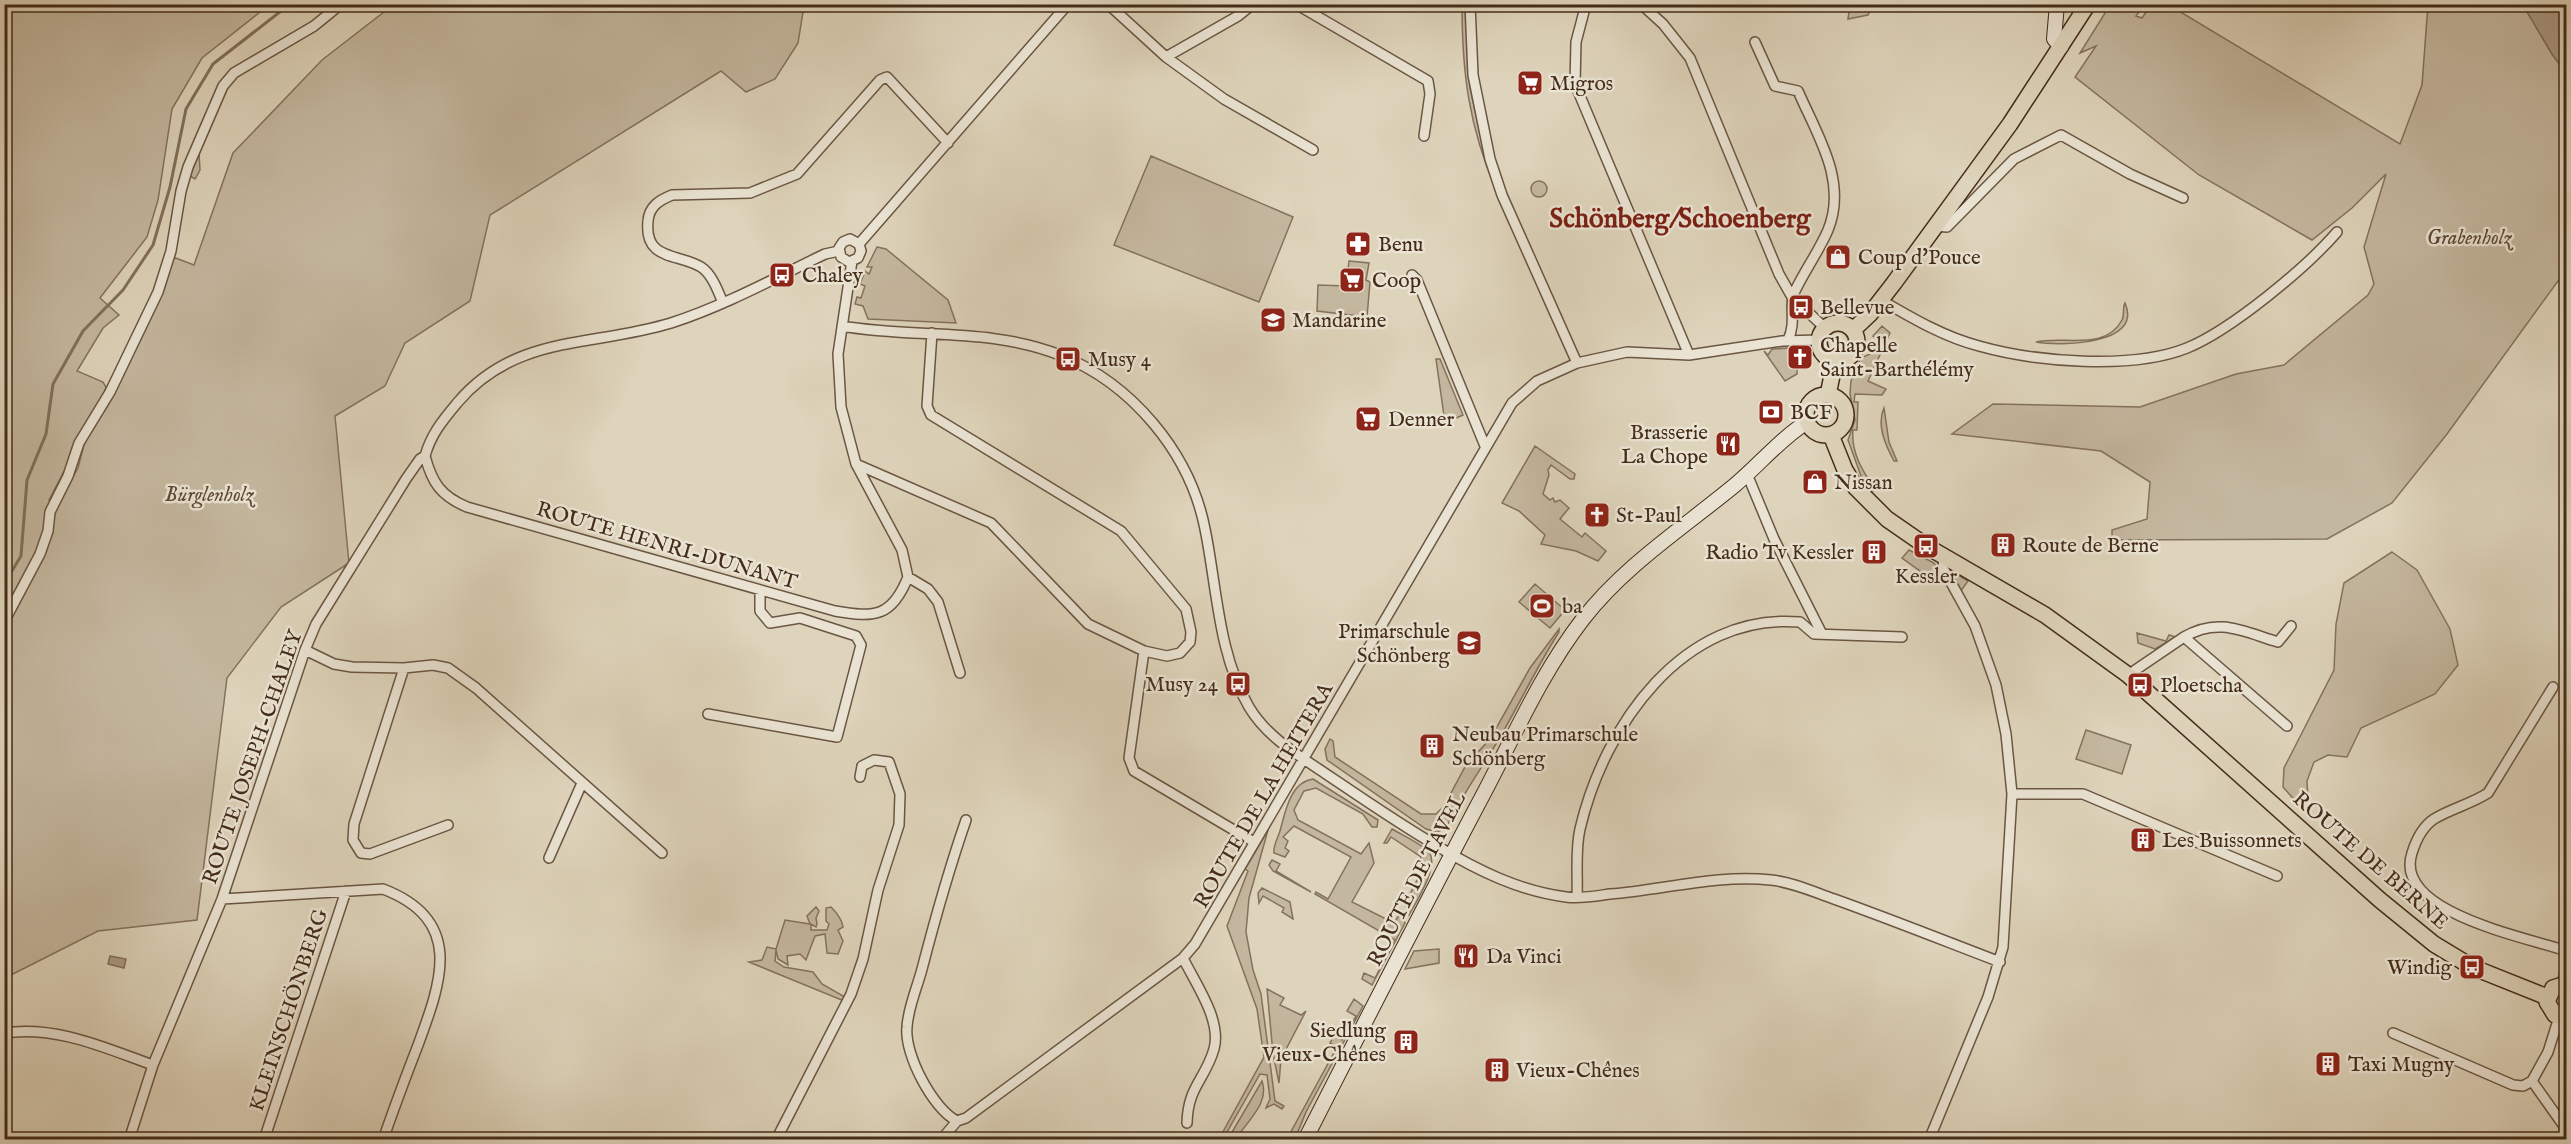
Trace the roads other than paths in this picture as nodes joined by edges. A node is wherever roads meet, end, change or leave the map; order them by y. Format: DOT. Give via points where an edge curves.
graph roads {
  1 [pos="341,4"];
  2 [pos="1068,4"];
  3 [pos="1108,4"];
  4 [pos="1253,4"];
  5 [pos="1296,4"];
  6 [pos="1470,4"];
  7 [pos="1586,4"];
  8 [pos="1641,4"];
  9 [pos="2057,4"];
  10 [pos="2088,4"];
  11 [pos="1655,9"];
  12 [pos="1755,42"];
  13 [pos="2061,46"];
  14 [pos="1166,57"];
  15 [pos="1424,136"];
  16 [pos="948,143"];
  17 [pos="1313,150"];
  18 [pos="2183,198"];
  19 [pos="1934,226"];
  20 [pos="2337,232"];
  21 [pos="859,244"];
  22 [pos="839,251"];
  23 [pos="852,261"];
  24 [pos="1412,275"];
  25 [pos="1792,297"];
  26 [pos="1881,300"];
  27 [pos="723,303"];
  28 [pos="842,326"];
  29 [pos="1853,330"];
  30 [pos="932,333"];
  31 [pos="1822,334"];
  32 [pos="1788,340"];
  33 [pos="1689,355"];
  34 [pos="1836,361"];
  35 [pos="1577,363"];
  36 [pos="1828,395"];
  37 [pos="1807,422"];
  38 [pos="1831,435"];
  39 [pos="1485,446"];
  40 [pos="425,456"];
  41 [pos="856,464"];
  42 [pos="1747,474"];
  43 [pos="1944,556"];
  44 [pos="908,576"];
  45 [pos="760,590"];
  46 [pos="4,622"];
  47 [pos="2291,626"];
  48 [pos="1822,634"];
  49 [pos="1902,637"];
  50 [pos="2184,637"];
  51 [pos="305,650"];
  52 [pos="1144,651"];
  53 [pos="404,668"];
  54 [pos="960,673"];
  55 [pos="2128,675"];
  56 [pos="2553,687"];
  57 [pos="708,714"];
  58 [pos="2287,726"];
  59 [pos="1304,760"];
  60 [pos="860,777"];
  61 [pos="582,783"];
  62 [pos="2012,794"];
  63 [pos="966,820"];
  64 [pos="448,825"];
  65 [pos="1254,842"];
  66 [pos="662,853"];
  67 [pos="1452,855"];
  68 [pos="549,858"];
  69 [pos="2277,876"];
  70 [pos="346,891"];
  71 [pos="1577,897"];
  72 [pos="222,899"];
  73 [pos="2566,950"];
  74 [pos="1183,958"];
  75 [pos="2000,962"];
  76 [pos="2564,984"];
  77 [pos="2547,997"];
  78 [pos="2563,1017"];
  79 [pos="4,1033"];
  80 [pos="2393,1033"];
  81 [pos="153,1065"];
  82 [pos="2532,1081"];
  83 [pos="957,1121"];
  84 [pos="1187,1123"];
  85 [pos="2566,1129"];
  86 [pos="1930,1135"];
  87 [pos="129,1140"];
  88 [pos="264,1140"];
  89 [pos="383,1140"];
  90 [pos="776,1140"];
  91 [pos="941,1140"];
  92 [pos="1305,1140"];
  1 -- 46 [label="street" via="314,26 234,73 219,93 181,191 171,251 158,292 110,392 79,443 50,512 40,554"];
  2 -- 16 [label="street, ROUTE JOSEPH-CHALEY"];
  3 -- 14 [label="street"];
  4 -- 14 [label="street"];
  5 -- 15 [label="street" via="1428,81"];
  6 -- 35 [label="street" via="1473,75 1490,159 1502,195"];
  7 -- 33 [label="street" via="1576,42 1575,84"];
  8 -- 11 [label="street"];
  9 -- 13 [label="main road" via="2054,39"];
  10 -- 13 [label="main road"];
  11 -- 25 [label="street" via="1690,58"];
  12 -- 25 [label="street" via="1775,86 1798,91 1835,184 1832,220"];
  13 -- 19 [label="main road" via="2010,124"];
  14 -- 17 [label="street" via="1224,99"];
  16 -- 21 [label="street, ROUTE JOSEPH-CHALEY"];
  16 -- 27 [label="street" via="887,77 880,80 797,174 750,193 672,195 663,199 648,216 649,241 658,251 702,267"];
  18 -- 19 [label="street" via="2061,135 2014,159 1947,227"];
  19 -- 26 [label="main road"];
  20 -- 26 [label="street" via="2285,281 2226,327 2186,348 2156,356 2072,360 1980,346 1945,334"];
  21 -- 22 [label="street, ROUTE JOSEPH-CHALEY" via="846,240"];
  21 -- 23 [label="street, ROUTE JOSEPH-CHALEY" via="860,255"];
  22 -- 23 [label="street" via="843,260"];
  22 -- 27 [label="street, ROUTE JOSEPH-CHALEY"];
  23 -- 28 [label="street"];
  24 -- 39 [label="street"];
  25 -- 31 [label="street"];
  25 -- 32 [label="street" via="1794,323"];
  26 -- 29 [label="main road"];
  27 -- 40 [label="street, ROUTE JOSEPH-CHALEY" via="668,324 541,348 510,360 472,385 430,438"];
  28 -- 30 [label="street"];
  28 -- 41 [label="street" via="839,393"];
  29 -- 31 [label="main road" via="1840,324"];
  29 -- 34 [label="main road" via="1857,342 1853,354"];
  30 -- 52 [label="street" via="927,406 932,415 1121,531 1186,609 1191,632 1187,648 1167,656"];
  30 -- 59 [label="street" via="1022,343 1063,356 1110,383 1155,426 1189,479 1201,510 1222,626 1238,684 1260,723"];
  31 -- 32 [label="street, ROUTE DE LA HEITERA"];
  31 -- 34 [label="main road" via="1823,354"];
  32 -- 33 [label="street, ROUTE DE LA HEITERA"];
  33 -- 35 [label="street, ROUTE DE LA HEITERA" via="1627,352"];
  34 -- 36 [label="main road"];
  35 -- 39 [label="street, ROUTE DE LA HEITERA" via="1537,381 1512,403"];
  36 -- 37 [label="main road" via="1812,400 1806,411"];
  36 -- 38 [label="main road" via="1844,405 1846,417 1841,428"];
  37 -- 38 [label="main road" via="1817,433"];
  37 -- 42 [label="main road, ROUTE DE TAVEL"];
  38 -- 43 [label="main road, ROUTE DE BERNE" via="1845,470 1871,505"];
  39 -- 59 [label="street, ROUTE DE LA HEITERA"];
  40 -- 45 [label="street, ROUTE HENRI-DUNANT" via="439,491 467,507"];
  40 -- 51 [label="street, ROUTE JOSEPH-CHALEY" via="363,545"];
  41 -- 44 [label="street" via="902,550"];
  41 -- 52 [label="street" via="991,523 1088,624"];
  42 -- 48 [label="street" via="1774,539"];
  42 -- 67 [label="main road, ROUTE DE TAVEL" via="1653,549 1583,619 1550,667"];
  43 -- 55 [label="main road, ROUTE DE BERNE" via="2045,615"];
  43 -- 62 [label="street" via="1943,568 1976,626 1996,685 2005,725"];
  44 -- 45 [label="street, ROUTE HENRI-DUNANT" via="894,603 874,614 835,611"];
  44 -- 54 [label="street" via="928,589 938,602"];
  45 -- 57 [label="street" via="760,611 770,623 800,618 856,636 861,645 837,736"];
  47 -- 50 [label="street" via="2278,642 2218,625"];
  48 -- 49 [label="street"];
  48 -- 71 [label="street" via="1814,634 1800,622 1756,624 1708,639 1669,668 1625,725 1596,778 1579,831"];
  50 -- 55 [label="street"];
  50 -- 58 [label="street"];
  51 -- 53 [label="street" via="334,664"];
  51 -- 72 [label="street, ROUTE JOSEPH-CHALEY"];
  52 -- 65 [label="street" via="1129,758 1134,771"];
  53 -- 61 [label="street" via="448,668 476,688"];
  53 -- 64 [label="street" via="354,824 353,840 361,853 370,854"];
  55 -- 77 [label="main road, ROUTE DE BERNE" via="2409,925 2465,963"];
  56 -- 73 [label="street" via="2488,793 2434,819 2417,837 2411,858 2414,879 2431,900 2495,931"];
  59 -- 65 [label="street, ROUTE DE LA HEITERA"];
  59 -- 67 [label="street"];
  60 -- 90 [label="street" via="862,766 874,760 889,762 900,794 899,825 851,994"];
  61 -- 66 [label="street"];
  61 -- 68 [label="street"];
  62 -- 69 [label="street" via="2083,794"];
  62 -- 75 [label="street" via="2007,920"];
  63 -- 83 [label="street" via="945,879 906,1028 920,1076 942,1109"];
  65 -- 74 [label="street, ROUTE DE LA HEITERA" via="1217,910"];
  67 -- 71 [label="street" via="1514,885"];
  67 -- 92 [label="main road, ROUTE DE TAVEL"];
  70 -- 72 [label="street, KLEINSCHÖNBERG"];
  70 -- 88 [label="street, KLEINSCHÖNBERG"];
  70 -- 89 [label="street, KLEINSCHÖNBERG" via="383,889 405,897 423,912 441,949 442,969 433,1005"];
  71 -- 75 [label="street" via="1715,880 1776,880"];
  72 -- 81 [label="street"];
  73 -- 76 [label="street"];
  74 -- 83 [label="street, ROUTE DE LA HEITERA" via="1026,1075"];
  74 -- 84 [label="street" via="1209,1011 1215,1047 1191,1092"];
  75 -- 86 [label="street"];
  76 -- 77 [label="main road" via="2553,988"];
  77 -- 78 [label="main road" via="2551,1011"];
  78 -- 82 [label="street"];
  79 -- 81 [label="street" via="71,1036"];
  80 -- 82 [label="street" via="2513,1085 2523,1086"];
  81 -- 87 [label="street"];
  82 -- 85 [label="street"];
  83 -- 91 [label="street, ROUTE DE LA HEITERA"];
}
